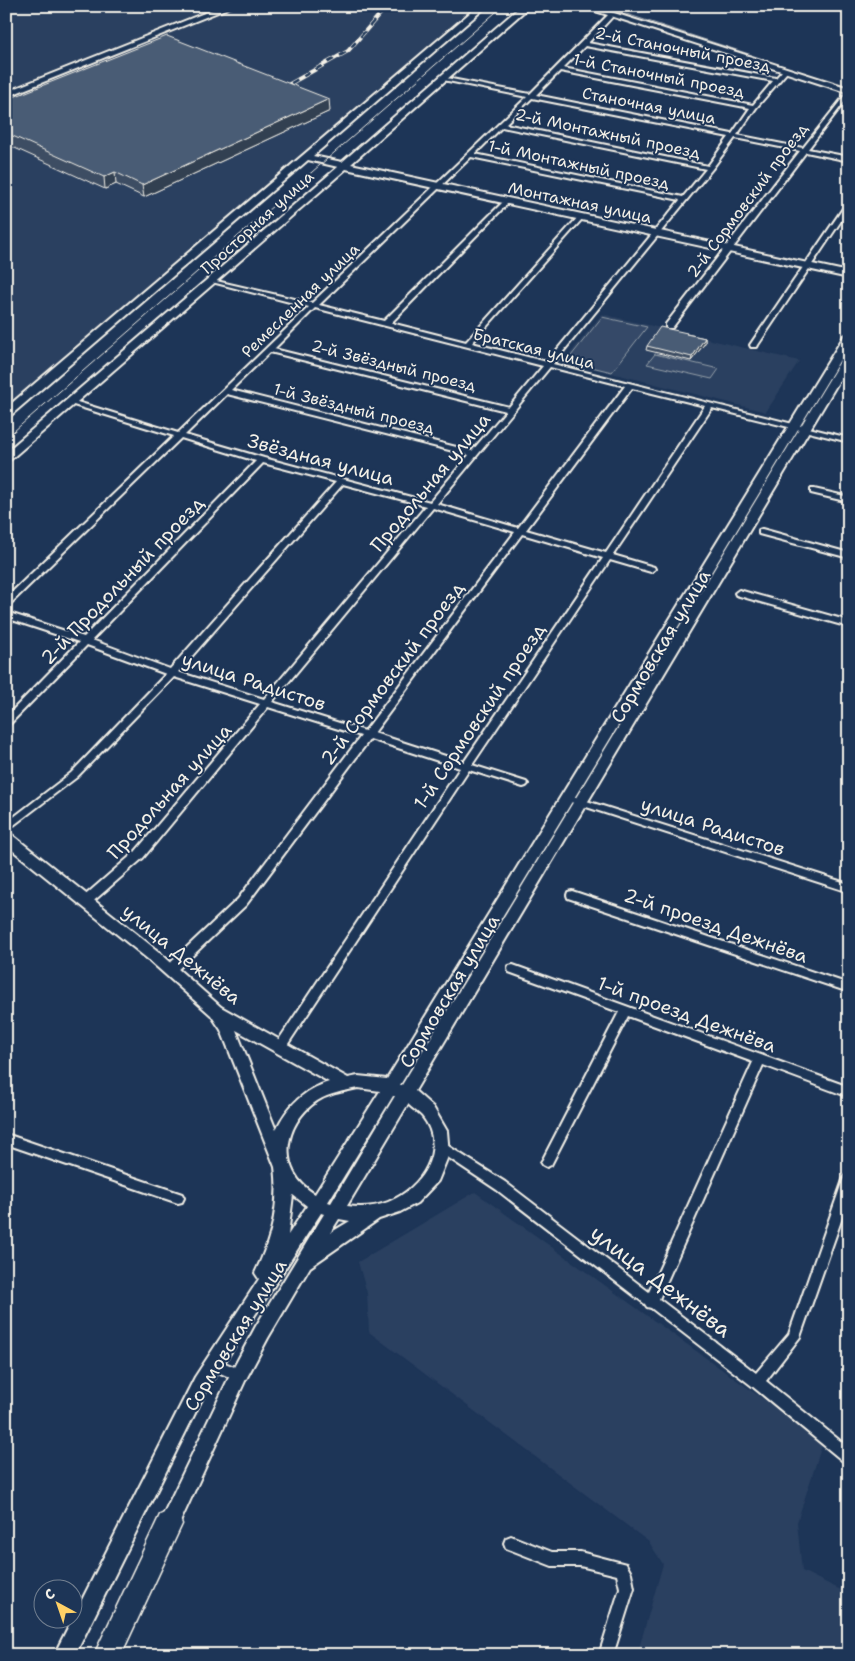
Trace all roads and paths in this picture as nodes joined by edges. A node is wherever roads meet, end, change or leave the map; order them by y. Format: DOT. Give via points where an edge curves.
graph roads {
  1 [pos="227,6"];
  2 [pos="483,6"];
  3 [pos="526,6"];
  4 [pos="584,6"];
  5 [pos="609,6"];
  6 [pos="611,15"];
  7 [pos="584,44"];
  8 [pos="767,57"];
  9 [pos="758,62"];
  10 [pos="558,69"];
  11 [pos="785,71"];
  12 [pos="443,78"];
  13 [pos="777,80"];
  14 [pos="849,83"];
  15 [pos="849,92"];
  16 [pos="6,94"];
  17 [pos="530,96"];
  18 [pos="754,107"];
  19 [pos="501,125"];
  20 [pos="734,137"];
  21 [pos="803,150"];
  22 [pos="470,155"];
  23 [pos="305,157"];
  24 [pos="849,159"];
  25 [pos="342,165"];
  26 [pos="710,168"];
  27 [pos="437,186"];
  28 [pos="684,199"];
  29 [pos="507,201"];
  30 [pos="849,204"];
  31 [pos="581,217"];
  32 [pos="656,233"];
  33 [pos="730,249"];
  34 [pos="808,266"];
  35 [pos="849,275"];
  36 [pos="214,281"];
  37 [pos="313,306"];
  38 [pos="385,325"];
  39 [pos="669,326"];
  40 [pos="849,336"];
  41 [pos="467,345"];
  42 [pos="754,345"];
  43 [pos="270,350"];
  44 [pos="849,355"];
  45 [pos="548,365"];
  46 [pos="629,386"];
  47 [pos="226,391"];
  48 [pos="71,403"];
  49 [pos="710,406"];
  50 [pos="511,410"];
  51 [pos="6,414"];
  52 [pos="798,428"];
  53 [pos="178,435"];
  54 [pos="849,440"];
  55 [pos="475,454"];
  56 [pos="6,458"];
  57 [pos="260,460"];
  58 [pos="341,482"];
  59 [pos="814,491"];
  60 [pos="849,500"];
  61 [pos="432,505"];
  62 [pos="520,530"];
  63 [pos="762,532"];
  64 [pos="849,556"];
  65 [pos="606,557"];
  66 [pos="651,569"];
  67 [pos="739,593"];
  68 [pos="6,603"];
  69 [pos="6,615"];
  70 [pos="849,624"];
  71 [pos="86,641"];
  72 [pos="172,673"];
  73 [pos="267,704"];
  74 [pos="6,723"];
  75 [pos="369,735"];
  76 [pos="467,765"];
  77 [pos="522,784"];
  78 [pos="573,800"];
  79 [pos="6,828"];
  80 [pos="6,836"];
  81 [pos="849,888"];
  82 [pos="572,895"];
  83 [pos="85,902"];
  84 [pos="513,969"];
  85 [pos="170,970"];
  86 [pos="849,988"];
  87 [pos="216,1011"];
  88 [pos="625,1011"];
  89 [pos="280,1047"];
  90 [pos="760,1059"];
  91 [pos="344,1083"];
  92 [pos="391,1086"];
  93 [pos="406,1092"];
  94 [pos="849,1092"];
  95 [pos="6,1139"];
  96 [pos="440,1147"];
  97 [pos="547,1162"];
  98 [pos="283,1167"];
  99 [pos="849,1180"];
  100 [pos="178,1198"];
  101 [pos="317,1205"];
  102 [pos="334,1212"];
  103 [pos="376,1213"];
  104 [pos="301,1267"];
  105 [pos="651,1303"];
  106 [pos="242,1320"];
  107 [pos="213,1364"];
  108 [pos="239,1375"];
  109 [pos="757,1382"];
  110 [pos="849,1457"];
  111 [pos="169,1524"];
  112 [pos="511,1543"];
  113 [pos="64,1655"];
  114 [pos="107,1655"];
  115 [pos="606,1655"];
  1 -- 16 [label="street"];
  2 -- 23 [label="street, Просторная улица"];
  3 -- 12 [label="street, Просторная улица"];
  4 -- 6 [label="street"];
  5 -- 8 [label="street"];
  6 -- 7 [label="street, Ремесленная улица"];
  6 -- 9 [label="street"];
  7 -- 10 [label="street, Ремесленная улица"];
  7 -- 13 [label="street, 2-й Станочный проезд"];
  8 -- 9 [label="street"];
  8 -- 14 [label="street"];
  9 -- 11 [label="street"];
  10 -- 17 [label="street, Ремесленная улица"];
  10 -- 18 [label="street, 1-й Станочный проезд"];
  11 -- 13 [label="street, Продольная улица"];
  11 -- 15 [label="street"];
  12 -- 17 [label="street, Станочная улица"];
  12 -- 25 [label="street, Просторная улица"];
  13 -- 18 [label="street, Продольная улица"];
  15 -- 21 [label="street, 2-й Сормовский проезд"];
  17 -- 19 [label="street, Ремесленная улица"];
  17 -- 20 [label="street, Станочная улица"];
  18 -- 20 [label="street, Продольная улица"];
  19 -- 22 [label="street, Ремесленная улица"];
  19 -- 26 [label="street, 2-й Монтажный проезд"];
  20 -- 21 [label="street, Станочная улица"];
  20 -- 26 [label="street, Продольная улица"];
  21 -- 24 [label="street, Станочная улица"];
  21 -- 33 [label="street, 2-й Сормовский проезд"];
  22 -- 27 [label="street, Ремесленная улица"];
  22 -- 28 [label="street, 1-й Монтажный проезд"];
  23 -- 25 [label="street, Монтажная улица"];
  23 -- 51 [label="street, Просторная улица"];
  25 -- 27 [label="street, Монтажная улица"];
  25 -- 36 [label="street, Просторная улица"];
  26 -- 28 [label="street, Продольная улица"];
  27 -- 29 [label="street, Монтажная улица"];
  27 -- 37 [label="street, Ремесленная улица"];
  28 -- 32 [label="street, Продольная улица"];
  29 -- 31 [label="street, Монтажная улица"];
  29 -- 38 [label="street"];
  30 -- 34 [label="street"];
  31 -- 32 [label="street, Монтажная улица"];
  31 -- 41 [label="street"];
  32 -- 33 [label="street, Монтажная улица"];
  32 -- 45 [label="street, Продольная улица"];
  33 -- 34 [label="street, Монтажная улица"];
  33 -- 39 [label="street, 2-й Сормовский проезд"];
  34 -- 35 [label="street, Монтажная улица"];
  34 -- 42 [label="street"];
  36 -- 37 [label="street, Братская улица"];
  36 -- 48 [label="street, Просторная улица"];
  37 -- 38 [label="street, Братская улица"];
  37 -- 43 [label="street, Ремесленная улица"];
  38 -- 41 [label="street, Братская улица"];
  40 -- 52 [label="street, Сормовская улица"];
  41 -- 45 [label="street, Братская улица"];
  43 -- 47 [label="street, Ремесленная улица"];
  43 -- 50 [label="street, 2-й Звёздный проезд"];
  44 -- 52 [label="street, Сормовская улица"];
  45 -- 46 [label="street, Братская улица"];
  45 -- 50 [label="street, Продольная улица"];
  46 -- 49 [label="street, Братская улица"];
  46 -- 62 [label="street, 2-й Сормовский проезд"];
  47 -- 53 [label="street, Ремесленная улица"];
  47 -- 55 [label="street, 1-й Звёздный проезд"];
  48 -- 53 [label="street, Звёздная улица"];
  48 -- 56 [label="street, Просторная улица"];
  49 -- 52 [label="street, Братская улица"];
  49 -- 65 [label="street, 1-й Сормовский проезд"];
  50 -- 55 [label="street, Продольная улица"];
  52 -- 54 [label="street, Братская улица"];
  52 -- 78 [label="street, Сормовская улица"];
  53 -- 57 [label="street, Звёздная улица"];
  53 -- 68 [label="street, Ремесленная улица"];
  55 -- 61 [label="street, Продольная улица"];
  57 -- 58 [label="street, Звёздная улица"];
  57 -- 71 [label="street, 2-й Продольный проезд"];
  58 -- 61 [label="street, Звёздная улица"];
  58 -- 72 [label="street"];
  59 -- 60 [label="street"];
  61 -- 62 [label="street, Звёздная улица"];
  61 -- 73 [label="street, Продольная улица"];
  62 -- 65 [label="street, Звёздная улица"];
  62 -- 75 [label="street, 2-й Сормовский проезд"];
  63 -- 64 [label="street"];
  65 -- 66 [label="street, Звёздная улица"];
  65 -- 76 [label="street, 1-й Сормовский проезд"];
  67 -- 70 [label="street"];
  69 -- 71 [label="street, улица Радистов"];
  71 -- 72 [label="street, улица Радистов"];
  71 -- 74 [label="street, 2-й Продольный проезд"];
  72 -- 73 [label="street, улица Радистов"];
  72 -- 79 [label="street" via="74,775"];
  73 -- 75 [label="street, улица Радистов"];
  73 -- 83 [label="street, Продольная улица" via="139,855"];
  75 -- 76 [label="street, улица Радистов"];
  75 -- 85 [label="street, 2-й Сормовский проезд" via="242,902"];
  76 -- 77 [label="street, улица Радистов"];
  76 -- 89 [label="street, 1-й Сормовский проезд"];
  78 -- 81 [label="street, улица Радистов"];
  78 -- 92 [label="street, Сормовская улица"];
  78 -- 93 [label="street, Сормовская улица"];
  80 -- 83 [label="street, улица Дежнёва"];
  82 -- 86 [label="street, 2-й проезд Дежнёва"];
  83 -- 85 [label="street, улица Дежнёва"];
  84 -- 88 [label="street, 1-й проезд Дежнёва"];
  85 -- 87 [label="street, улица Дежнёва"];
  87 -- 89 [label="street, улица Дежнёва"];
  87 -- 98 [label="street" via="228,1028"];
  88 -- 90 [label="street, 1-й проезд Дежнёва"];
  88 -- 97 [label="street"];
  89 -- 91 [label="street, улица Дежнёва"];
  90 -- 94 [label="street, 1-й проезд Дежнёва"];
  90 -- 105 [label="street"];
  91 -- 92 [label="street"];
  91 -- 98 [label="street" via="310,1098 291,1117 281,1142"];
  92 -- 93 [label="street"];
  92 -- 101 [label="street, Сормовская улица"];
  93 -- 96 [label="street" via="419,1101 434,1119"];
  93 -- 102 [label="street, Сормовская улица"];
  95 -- 100 [label="street"];
  96 -- 103 [label="street" via="433,1174 419,1191 400,1205"];
  96 -- 105 [label="street, улица Дежнёва" via="501,1186"];
  98 -- 101 [label="street" via="296,1189"];
  98 -- 106 [label="street" via="283,1219 279,1241"];
  99 -- 109 [label="street" via="794,1337"];
  101 -- 102 [label="street"];
  101 -- 106 [label="street, Сормовская улица"];
  102 -- 103 [label="street"];
  102 -- 104 [label="street, Сормовская улица"];
  103 -- 104 [label="street" via="334,1240"];
  104 -- 108 [label="street, Сормовская улица"];
  105 -- 109 [label="street, улица Дежнёва"];
  106 -- 107 [label="street, Сормовская улица"];
  107 -- 108 [label="street"];
  107 -- 113 [label="street, Сормовская улица"];
  108 -- 111 [label="street, Сормовская улица"];
  109 -- 110 [label="street, улица Дежнёва"];
  111 -- 114 [label="highway, Сормовская улица"];
  112 -- 115 [label="street" via="552,1559 580,1559 621,1569 627,1588"];
}
